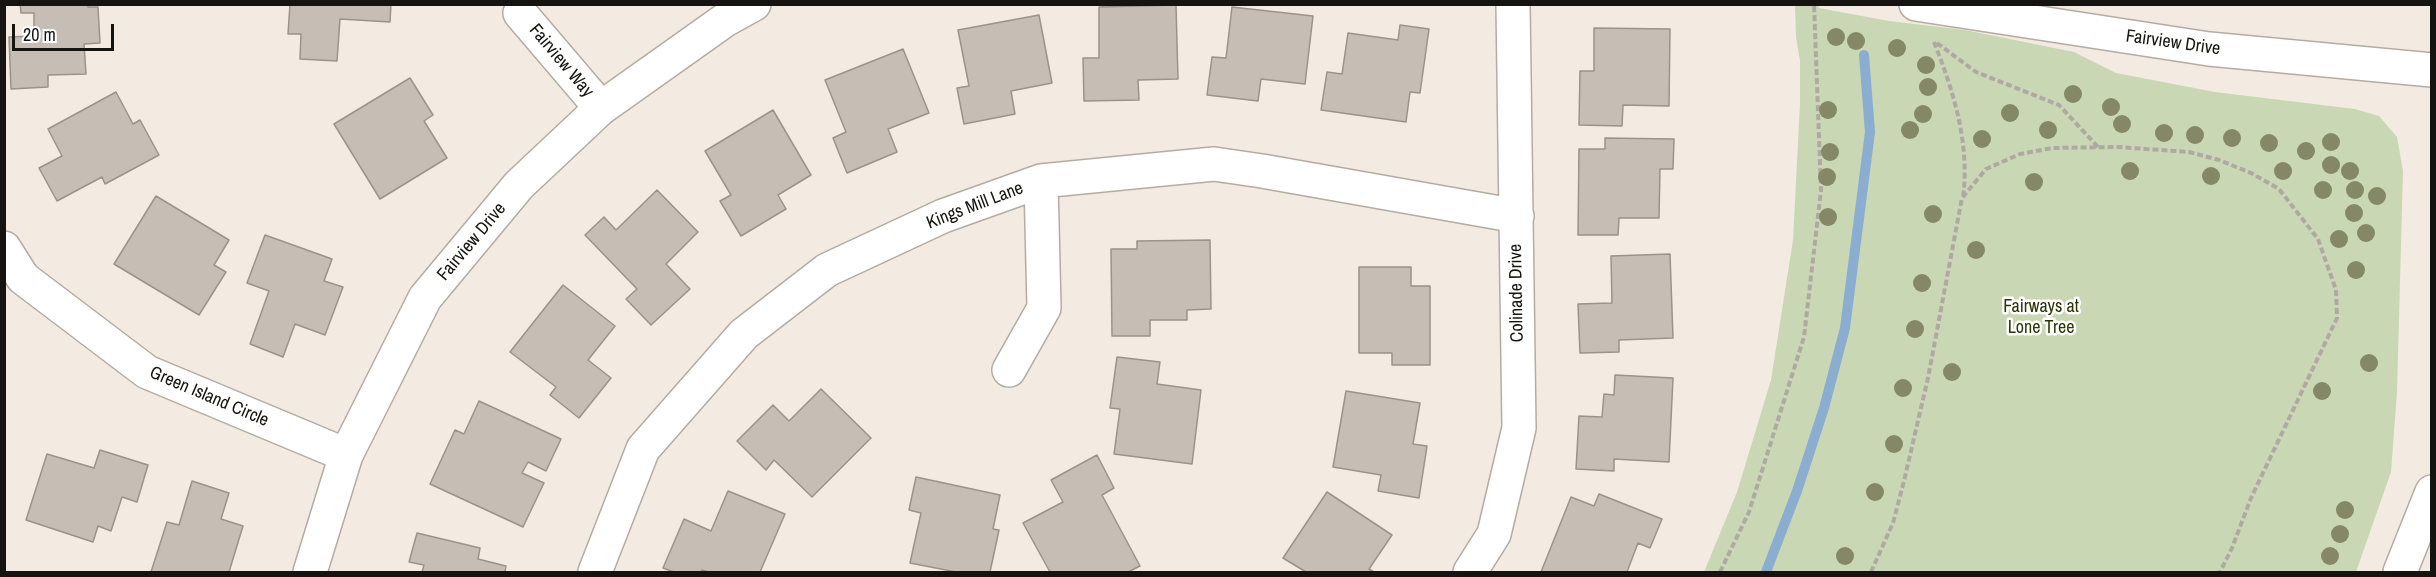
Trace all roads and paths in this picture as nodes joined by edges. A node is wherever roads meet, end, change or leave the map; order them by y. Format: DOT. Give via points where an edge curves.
graph roads {
  1 [pos="754,4"];
  2 [pos="1513,4"];
  3 [pos="1814,4"];
  4 [pos="1916,4"];
  5 [pos="520,13"];
  6 [pos="2432,70"];
  7 [pos="601,108"];
  8 [pos="2098,147"];
  9 [pos="1041,181"];
  10 [pos="1962,198"];
  11 [pos="1517,216"];
  12 [pos="4,248"];
  13 [pos="14,287"];
  14 [pos="1009,370"];
  15 [pos="346,455"];
  16 [pos="2432,492"];
  17 [pos="310,573"];
  18 [pos="595,573"];
  19 [pos="1470,573"];
  20 [pos="1720,573"];
  21 [pos="1871,573"];
  22 [pos="2220,573"];
  23 [pos="2400,573"];
  1 -- 7 [label="street, Fairview Drive" via="725,20"];
  2 -- 11 [label="street, Colinade Drive"];
  3 -- 20 [label="path" via="1821,190 1804,337 1749,512"];
  4 -- 6 [label="street, Fairview Drive" via="2209,49"];
  5 -- 7 [label="street, Fairview Way"];
  7 -- 15 [label="street, Fairview Drive" via="519,185 425,298"];
  8 -- 10 [label="path" via="2052,148 2020,154 1986,170"];
  8 -- 10 [label="path" via="2059,105 1976,72 1933,40 1949,81 1962,134 1966,172"];
  8 -- 22 [label="path" via="2190,152 2251,173 2279,189 2318,239 2336,290 2337,318 2251,498"];
  9 -- 11 [label="street, Kings Mill Lane" via="1215,164"];
  9 -- 14 [label="street" via="1044,308"];
  9 -- 18 [label="street, Kings Mill Lane" via="943,216 827,270 744,334 643,449"];
  10 -- 21 [label="path" via="1904,482 1893,523"];
  11 -- 19 [label="street, Colinade Drive" via="1519,428 1494,534"];
  12 -- 13 [label="street, Green Island Circle"];
  13 -- 15 [label="street, Green Island Circle" via="147,372"];
  15 -- 17 [label="street, Fairview Drive"];
  16 -- 23 [label="street"];
}
